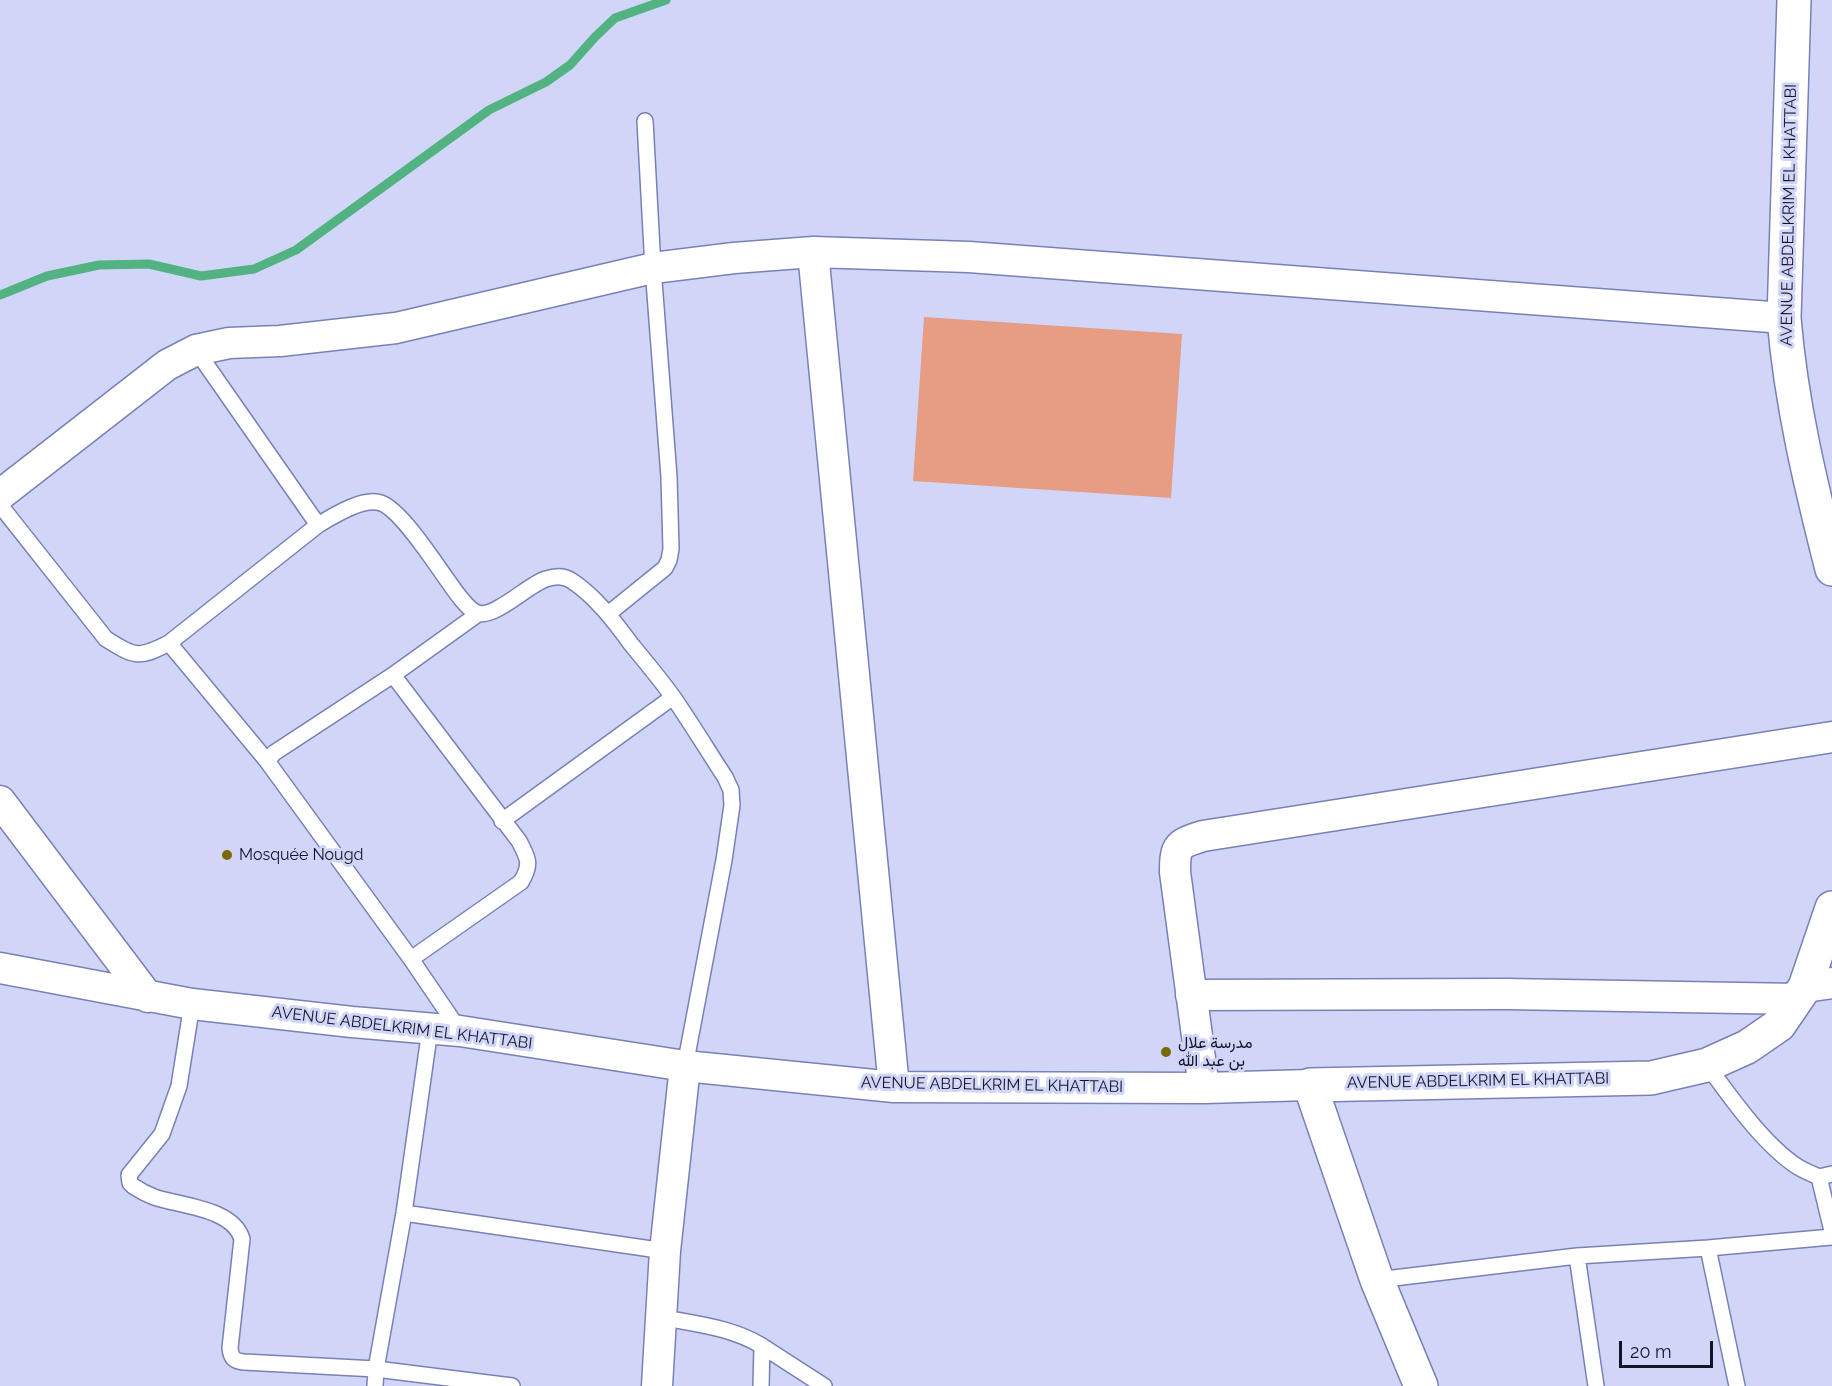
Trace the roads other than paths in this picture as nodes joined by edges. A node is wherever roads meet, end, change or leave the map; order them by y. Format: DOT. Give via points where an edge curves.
graph roads {
  1 [pos="1794,0"];
  2 [pos="645,121"];
  3 [pos="813,252"];
  4 [pos="652,268"];
  5 [pos="1784,318"];
  6 [pos="196,350"];
  7 [pos="0,495"];
  8 [pos="0,505"];
  9 [pos="318,525"];
  10 [pos="1832,569"];
  11 [pos="478,614"];
  12 [pos="608,614"];
  13 [pos="168,643"];
  14 [pos="393,675"];
  15 [pos="673,697"];
  16 [pos="1832,737"];
  17 [pos="267,760"];
  18 [pos="0,801"];
  19 [pos="502,821"];
  20 [pos="1832,908"];
  21 [pos="411,959"];
  22 [pos="0,968"];
  23 [pos="1812,990"];
  24 [pos="1191,995"];
  25 [pos="148,997"];
  26 [pos="192,1004"];
  27 [pos="430,1029"];
  28 [pos="460,1031"];
  29 [pos="1707,1065"];
  30 [pos="685,1066"];
  31 [pos="1310,1085"];
  32 [pos="894,1086"];
  33 [pos="1204,1088"];
  34 [pos="1826,1176"];
  35 [pos="404,1213"];
  36 [pos="1832,1231"];
  37 [pos="1832,1237"];
  38 [pos="1708,1248"];
  39 [pos="665,1251"];
  40 [pos="1577,1256"];
  41 [pos="1377,1280"];
  42 [pos="660,1317"];
  43 [pos="762,1346"];
  44 [pos="376,1369"];
  45 [pos="375,1386"];
  46 [pos="512,1386"];
  47 [pos="657,1386"];
  48 [pos="762,1386"];
  49 [pos="824,1386"];
  50 [pos="1421,1386"];
  51 [pos="1596,1386"];
  52 [pos="1737,1386"];
  1 -- 5 [label="street, AVENUE ABDELKRIM EL KHATTABI"];
  2 -- 4 [label="lane"];
  3 -- 4 [label="street"];
  3 -- 5 [label="street" via="969,257"];
  3 -- 32 [label="street"];
  4 -- 6 [label="street" via="396,328 229,343"];
  4 -- 12 [label="lane" via="671,549 665,568"];
  5 -- 10 [label="street, AVENUE ABDELKRIM EL KHATTABI" via="1796,414"];
  6 -- 7 [label="street" via="167,365"];
  6 -- 9 [label="lane"];
  8 -- 13 [label="lane" via="106,639 139,655"];
  9 -- 11 [label="lane" via="347,509 379,503 393,511"];
  9 -- 13 [label="lane"];
  11 -- 12 [label="lane" via="501,607 534,583 559,576 571,580"];
  11 -- 14 [label="lane"];
  12 -- 15 [label="lane"];
  13 -- 17 [label="lane"];
  14 -- 17 [label="lane"];
  14 -- 19 [label="lane"];
  15 -- 19 [label="lane"];
  15 -- 30 [label="lane" via="725,777 732,805"];
  16 -- 24 [label="street" via="1184,842 1175,853 1175,872"];
  17 -- 21 [label="lane"];
  18 -- 25 [label="street"];
  19 -- 21 [label="lane" via="528,859 521,882"];
  20 -- 23 [label="street, AVENUE ABDELKRIM EL KHATTABI"];
  21 -- 28 [label="lane"];
  22 -- 25 [label="street, AVENUE ABDELKRIM EL KHATTABI"];
  23 -- 24 [label="street"];
  23 -- 29 [label="street, AVENUE ABDELKRIM EL KHATTABI" via="1779,1025 1747,1047"];
  24 -- 33 [label="street"];
  25 -- 26 [label="street, AVENUE ABDELKRIM EL KHATTABI"];
  26 -- 27 [label="street, AVENUE ABDELKRIM EL KHATTABI"];
  26 -- 44 [label="lane" via="178,1086 162,1134 132,1170 130,1184 153,1196 217,1214 237,1226 242,1239 230,1348 235,1361"];
  27 -- 28 [label="street, AVENUE ABDELKRIM EL KHATTABI"];
  27 -- 35 [label="lane"];
  28 -- 30 [label="street, AVENUE ABDELKRIM EL KHATTABI"];
  29 -- 31 [label="street, AVENUE ABDELKRIM EL KHATTABI" via="1651,1078"];
  29 -- 34 [label="lane" via="1775,1148 1797,1166"];
  30 -- 32 [label="street, AVENUE ABDELKRIM EL KHATTABI"];
  30 -- 39 [label="street"];
  31 -- 33 [label="street, AVENUE ABDELKRIM EL KHATTABI"];
  31 -- 41 [label="street"];
  32 -- 33 [label="street, AVENUE ABDELKRIM EL KHATTABI"];
  34 -- 36 [label="lane"];
  35 -- 39 [label="lane"];
  35 -- 44 [label="lane"];
  37 -- 38 [label="lane"];
  38 -- 40 [label="lane"];
  38 -- 52 [label="lane"];
  39 -- 42 [label="street"];
  40 -- 41 [label="lane"];
  40 -- 51 [label="lane"];
  41 -- 50 [label="street"];
  42 -- 43 [label="lane" via="720,1328"];
  42 -- 47 [label="street"];
  43 -- 48 [label="lane"];
  43 -- 49 [label="lane"];
  44 -- 45 [label="lane"];
  44 -- 46 [label="lane"];
}
